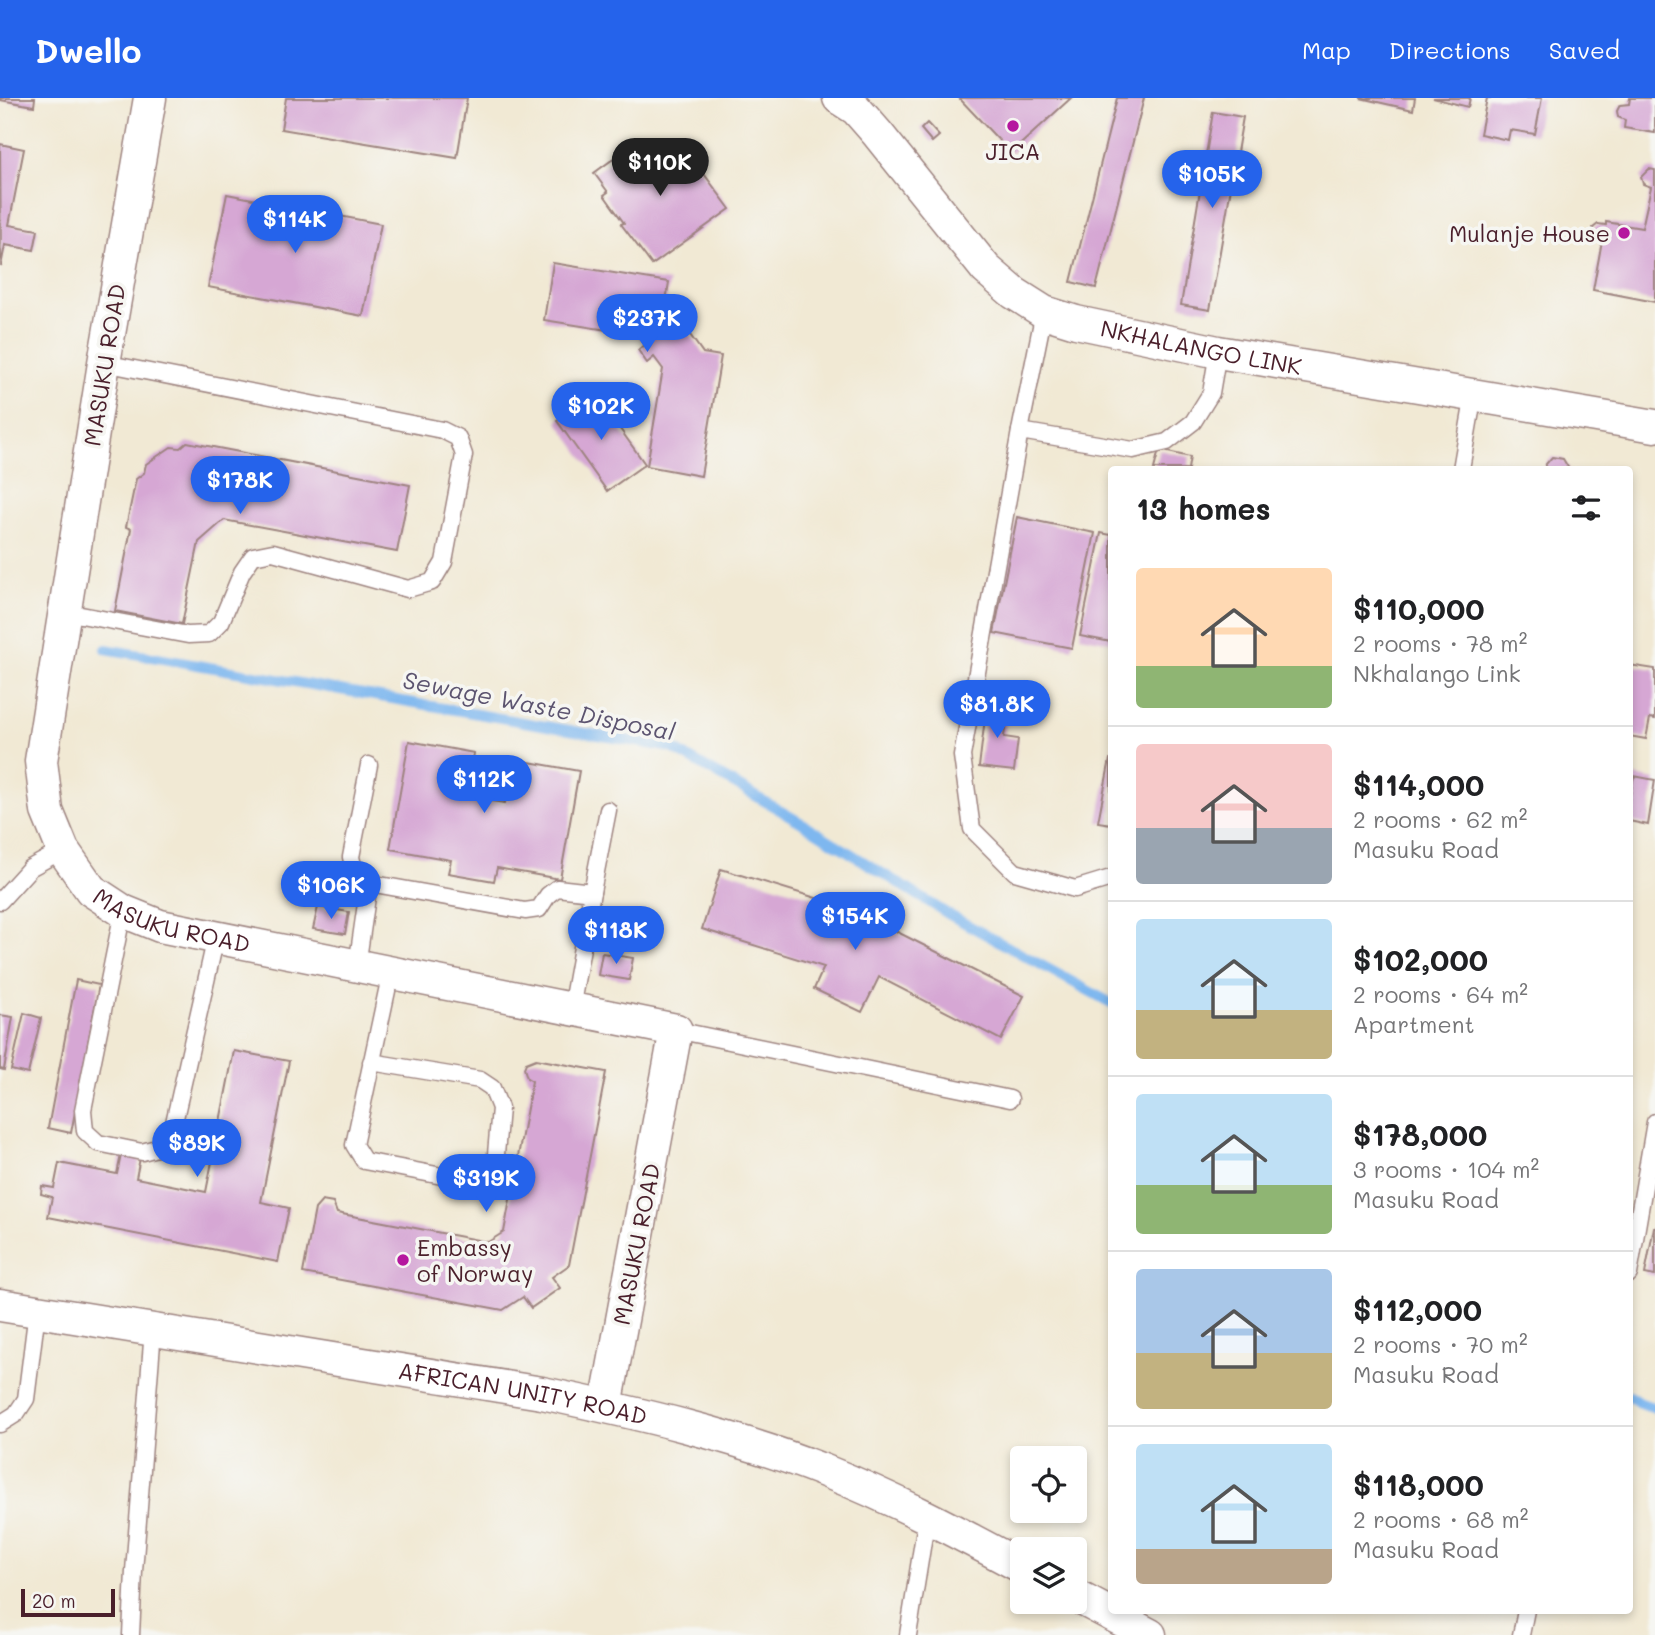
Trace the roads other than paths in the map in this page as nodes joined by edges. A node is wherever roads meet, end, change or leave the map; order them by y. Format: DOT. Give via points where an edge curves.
graph roads {
  1 [pos="150,98"];
  2 [pos="839,98"];
  3 [pos="1044,312"];
  4 [pos="1217,352"];
  5 [pos="104,363"];
  6 [pos="1474,394"];
  7 [pos="1655,426"];
  8 [pos="1020,431"];
  9 [pos="1462,466"];
  10 [pos="65,612"];
  11 [pos="369,765"];
  12 [pos="608,810"];
  13 [pos="63,850"];
  14 [pos="1108,879"];
  15 [pos="369,883"];
  16 [pos="592,892"];
  17 [pos="0,901"];
  18 [pos="123,911"];
  19 [pos="216,937"];
  20 [pos="356,966"];
  21 [pos="391,972"];
  22 [pos="571,1009"];
  23 [pos="676,1030"];
  24 [pos="371,1062"];
  25 [pos="1010,1100"];
  26 [pos="1655,1122"];
  27 [pos="1633,1251"];
  28 [pos="0,1305"];
  29 [pos="37,1311"];
  30 [pos="153,1330"];
  31 [pos="606,1406"];
  32 [pos="0,1424"];
  33 [pos="927,1516"];
  34 [pos="1010,1561"];
  35 [pos="1087,1602"];
  36 [pos="1108,1613"];
  37 [pos="1110,1614"];
  38 [pos="1526,1614"];
  39 [pos="131,1635"];
  40 [pos="908,1635"];
  41 [pos="1150,1635"];
  42 [pos="1521,1635"];
  1 -- 5 [label="street, MASUKU ROAD"];
  2 -- 3 [label="street, NKHALANGO LINK" via="877,133 986,269"];
  3 -- 4 [label="street, NKHALANGO LINK"];
  3 -- 8 [label="lane"];
  4 -- 6 [label="street, NKHALANGO LINK"];
  4 -- 8 [label="lane" via="1211,393 1193,422 1167,442 1133,450"];
  5 -- 10 [label="street, MASUKU ROAD"];
  5 -- 10 [label="lane" via="442,430 458,438 464,455 444,562 432,582 408,589 273,552 253,556 221,622 209,634 188,635"];
  6 -- 7 [label="street, NKHALANGO LINK"];
  6 -- 9 [label="lane"];
  8 -- 14 [label="lane" via="962,756 972,829 1015,872 1075,889"];
  10 -- 13 [label="street, MASUKU ROAD" via="41,761 47,811"];
  11 -- 15 [label="lane" via="351,857 355,873"];
  12 -- 16 [label="lane"];
  13 -- 17 [label="lane" via="30,867"];
  13 -- 18 [label="street, MASUKU ROAD" via="91,890"];
  15 -- 16 [label="lane" via="525,911 540,909 557,888"];
  15 -- 20 [label="lane"];
  16 -- 22 [label="lane"];
  18 -- 19 [label="street, MASUKU ROAD" via="160,926"];
  18 -- 19 [label="lane" via="83,1110 85,1132 98,1143 142,1152 160,1147 173,1127"];
  19 -- 20 [label="street, MASUKU ROAD"];
  20 -- 21 [label="street, MASUKU ROAD"];
  21 -- 22 [label="street, MASUKU ROAD"];
  21 -- 24 [label="lane"];
  22 -- 23 [label="street, MASUKU ROAD"];
  23 -- 25 [label="lane"];
  23 -- 31 [label="street, MASUKU ROAD"];
  24 -- 24 [label="lane" via="355,1145 364,1161 468,1181 487,1178 495,1166 499,1108 492,1088 480,1080"];
  26 -- 27 [label="lane"];
  28 -- 29 [label="street, AFRICAN UNITY ROAD"];
  29 -- 30 [label="street, AFRICAN UNITY ROAD"];
  29 -- 32 [label="lane" via="26,1399 16,1414"];
  30 -- 31 [label="street, AFRICAN UNITY ROAD"];
  30 -- 39 [label="lane"];
  31 -- 33 [label="street, AFRICAN UNITY ROAD" via="719,1435 811,1466"];
  33 -- 34 [label="street, AFRICAN UNITY ROAD"];
  33 -- 40 [label="lane"];
  35 -- 36 [label="street"];
  37 -- 41 [label="street"];
  38 -- 42 [label="lane"];
}
